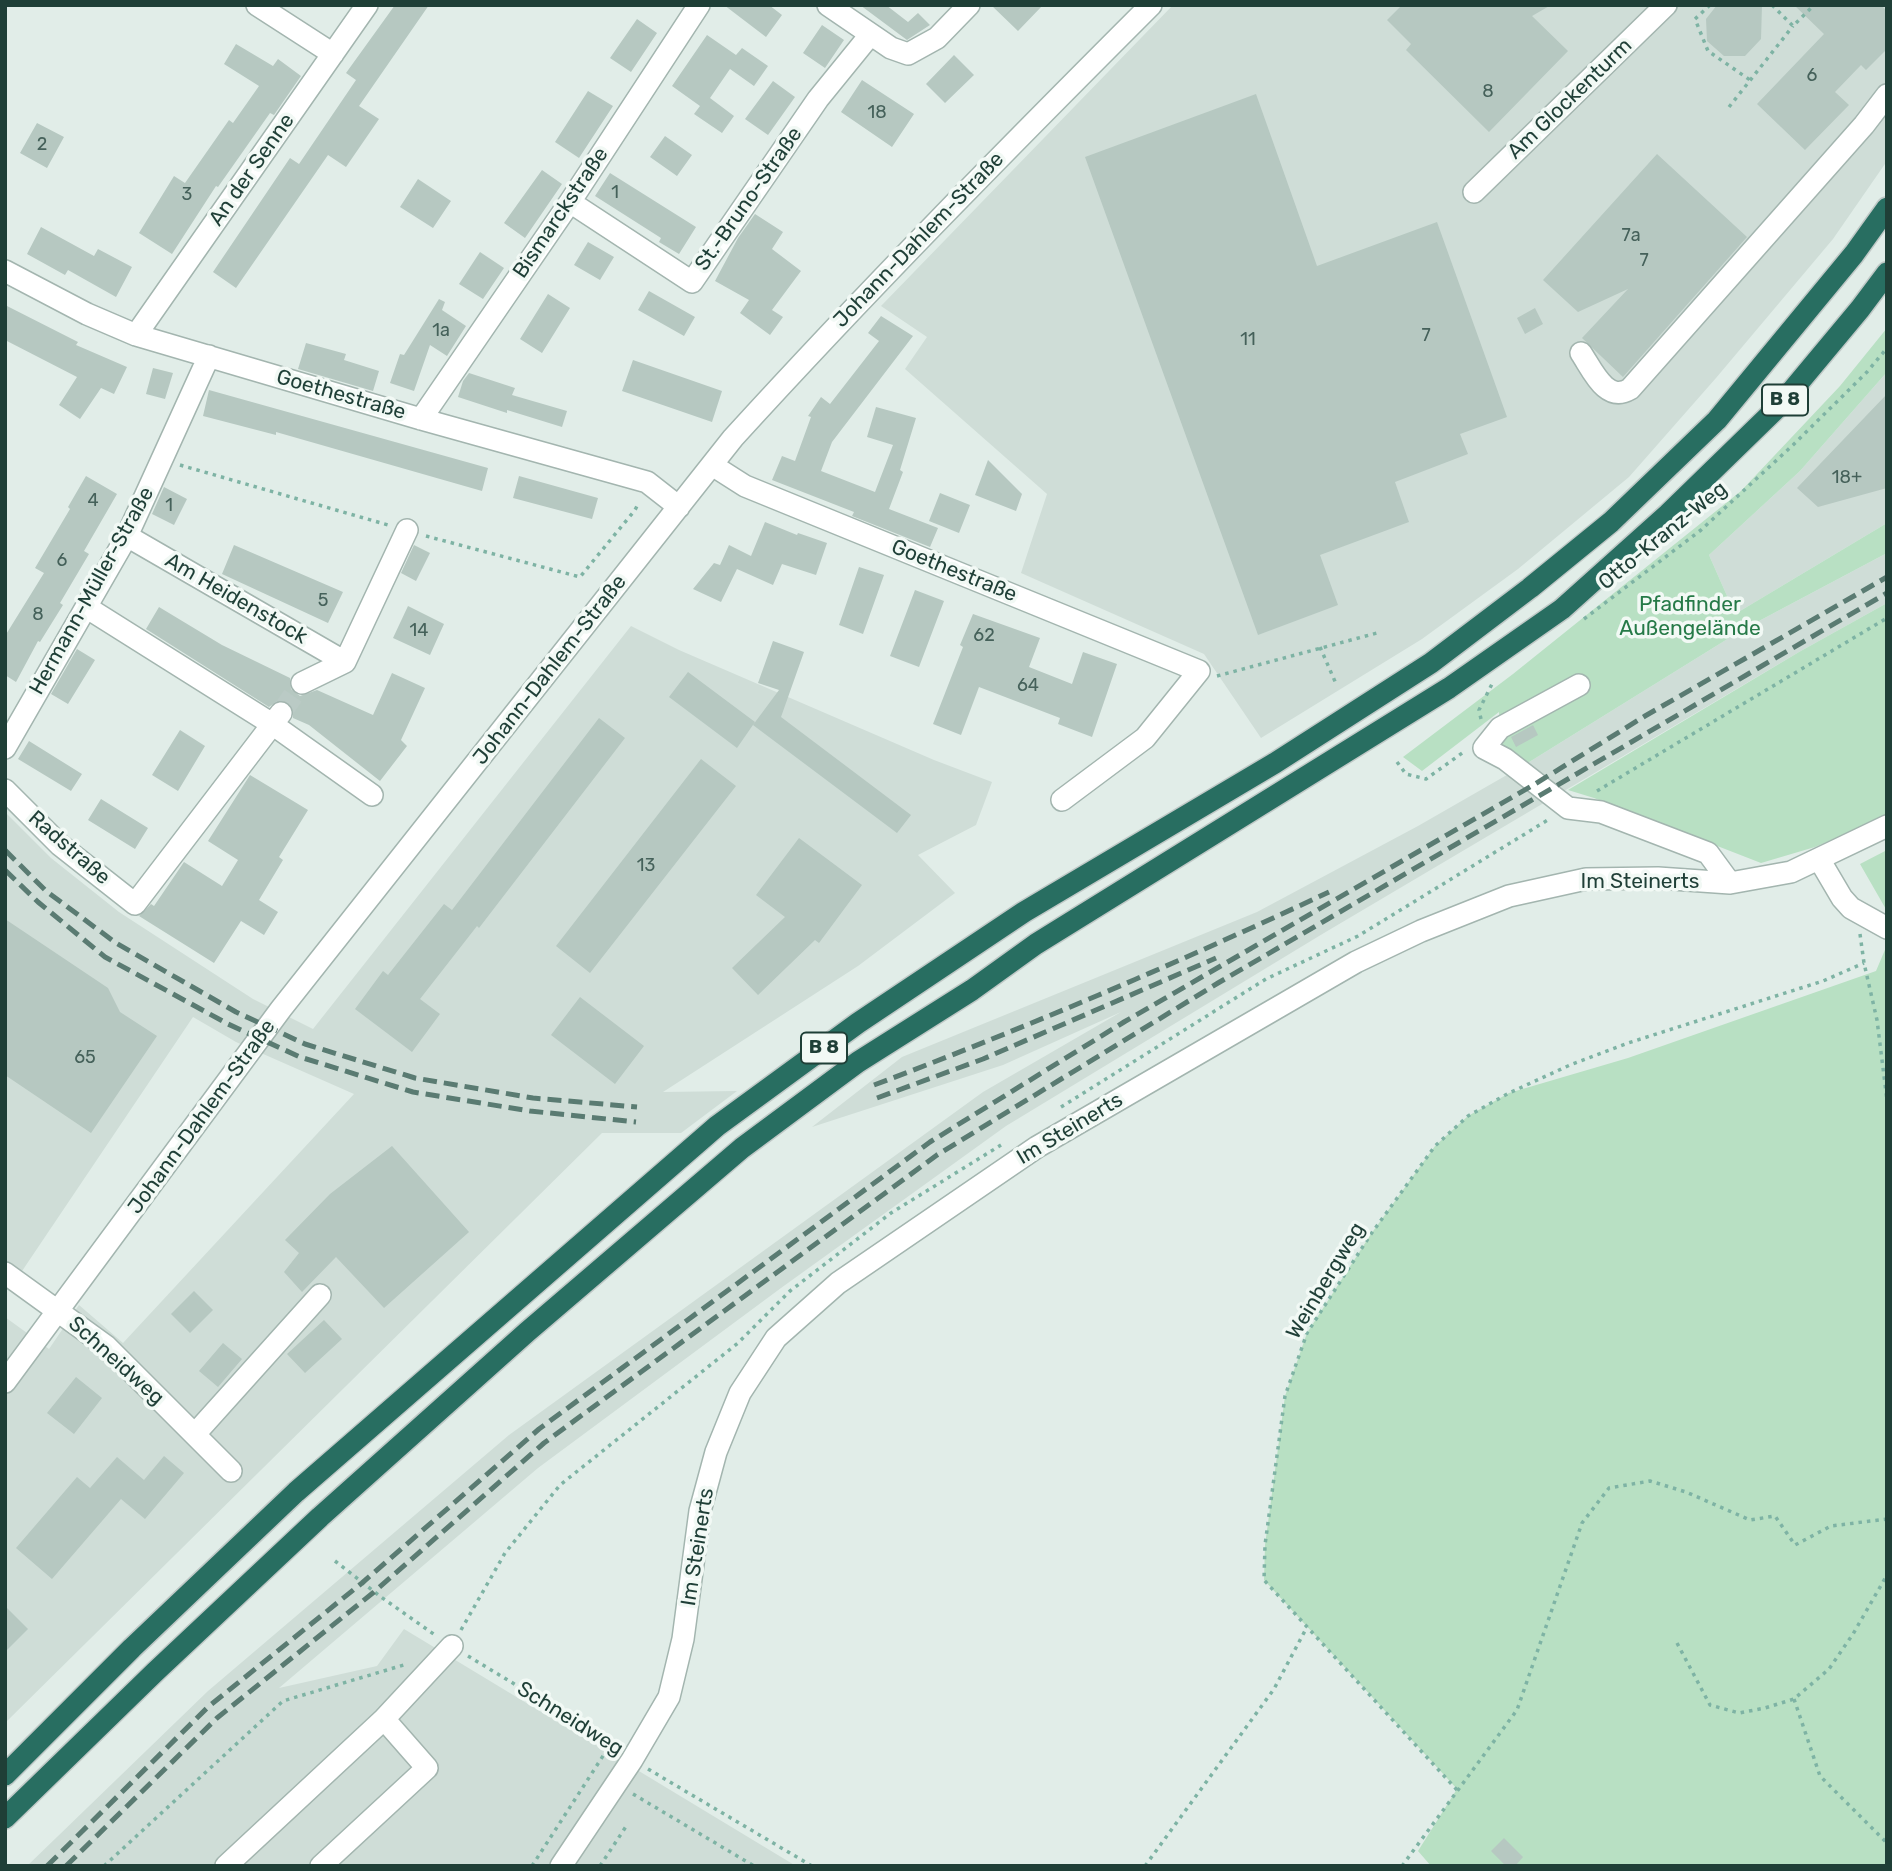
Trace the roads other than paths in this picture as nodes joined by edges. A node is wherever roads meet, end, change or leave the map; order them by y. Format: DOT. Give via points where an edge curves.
graph roads {
  1 [pos="257,5"];
  2 [pos="367,5"];
  3 [pos="699,5"];
  4 [pos="828,5"];
  5 [pos="969,5"];
  6 [pos="1151,5"];
  7 [pos="1666,5"];
  8 [pos="870,35"];
  9 [pos="333,54"];
  10 [pos="1887,95"];
  11 [pos="1474,192"];
  12 [pos="570,202"];
  13 [pos="1887,208"];
  14 [pos="5,271"];
  15 [pos="1887,273"];
  16 [pos="136,335"];
  17 [pos="1581,354"];
  18 [pos="209,356"];
  19 [pos="421,419"];
  20 [pos="712,465"];
  21 [pos="679,507"];
  22 [pos="407,530"];
  23 [pos="127,536"];
  24 [pos="86,607"];
  25 [pos="345,662"];
  26 [pos="302,683"];
  27 [pos="1579,685"];
  28 [pos="276,718"];
  29 [pos="5,748"];
  30 [pos="5,790"];
  31 [pos="372,795"];
  32 [pos="1062,800"];
  33 [pos="1887,826"];
  34 [pos="1819,859"];
  35 [pos="1730,883"];
  36 [pos="1887,928"];
  37 [pos="5,1273"];
  38 [pos="320,1295"];
  39 [pos="60,1311"];
  40 [pos="5,1382"];
  41 [pos="195,1434"];
  42 [pos="231,1471"];
  43 [pos="452,1646"];
  44 [pos="384,1719"];
  45 [pos="5,1775"];
  46 [pos="5,1818"];
  47 [pos="226,1866"];
  48 [pos="321,1866"];
  49 [pos="561,1866"];
  1 -- 9 [label="street"];
  2 -- 9 [label="street, An der Senne"];
  3 -- 12 [label="street, Bismarckstraße"];
  4 -- 8 [label="street"];
  5 -- 8 [label="street" via="937,38 908,54"];
  6 -- 20 [label="street, Johann-Dahlem-Straße" via="791,374"];
  7 -- 11 [label="street, Am Glockenturm"];
  8 -- 12 [label="street, St.-Bruno-Straße" via="818,99 692,282"];
  9 -- 16 [label="street, An der Senne"];
  10 -- 17 [label="street" via="1630,389 1614,394"];
  12 -- 19 [label="street, Bismarckstraße"];
  13 -- 45 [label="highway, B 8" via="1717,420 1611,522 1432,663 1275,763 1024,912 858,1023 717,1126 296,1492"];
  14 -- 16 [label="street, Goethestraße"];
  15 -- 46 [label="highway, B 8" via="1780,405 1562,609 1449,688 1036,944 858,1062 742,1148 320,1517"];
  16 -- 18 [label="street, Goethestraße"];
  18 -- 19 [label="street, Goethestraße"];
  18 -- 23 [label="street, Hermann-Müller-Straße"];
  19 -- 21 [label="street, Goethestraße" via="647,482"];
  20 -- 21 [label="street, Johann-Dahlem-Straße"];
  20 -- 32 [label="street, Goethestraße" via="745,486 1199,671 1145,738"];
  21 -- 39 [label="street, Johann-Dahlem-Straße" via="281,1009"];
  22 -- 25 [label="street"];
  23 -- 24 [label="street, Hermann-Müller-Straße"];
  23 -- 25 [label="street, Am Heidenstock"];
  24 -- 28 [label="street"];
  24 -- 29 [label="street, Hermann-Müller-Straße"];
  25 -- 26 [label="street, Am Heidenstock"];
  27 -- 35 [label="street" via="1500,728 1484,748 1568,808 1601,812 1708,853"];
  28 -- 30 [label="street, Radstraße" via="135,904 60,845"];
  28 -- 31 [label="street"];
  33 -- 34 [label="street, Im Steinerts"];
  34 -- 35 [label="street, Im Steinerts" via="1791,872"];
  34 -- 36 [label="street" via="1851,908"];
  35 -- 49 [label="street, Im Steinerts" via="1586,878 1509,896 1421,930 1356,962 1037,1147 838,1283 776,1338 740,1393 716,1451 701,1511 683,1639 669,1697"];
  37 -- 39 [label="street, Schneidweg"];
  38 -- 41 [label="street"];
  39 -- 40 [label="street, Johann-Dahlem-Straße"];
  39 -- 41 [label="street, Schneidweg" via="106,1346"];
  41 -- 42 [label="street, Schneidweg"];
  43 -- 44 [label="street"];
  44 -- 47 [label="street"];
  44 -- 48 [label="street" via="427,1768"];
}
